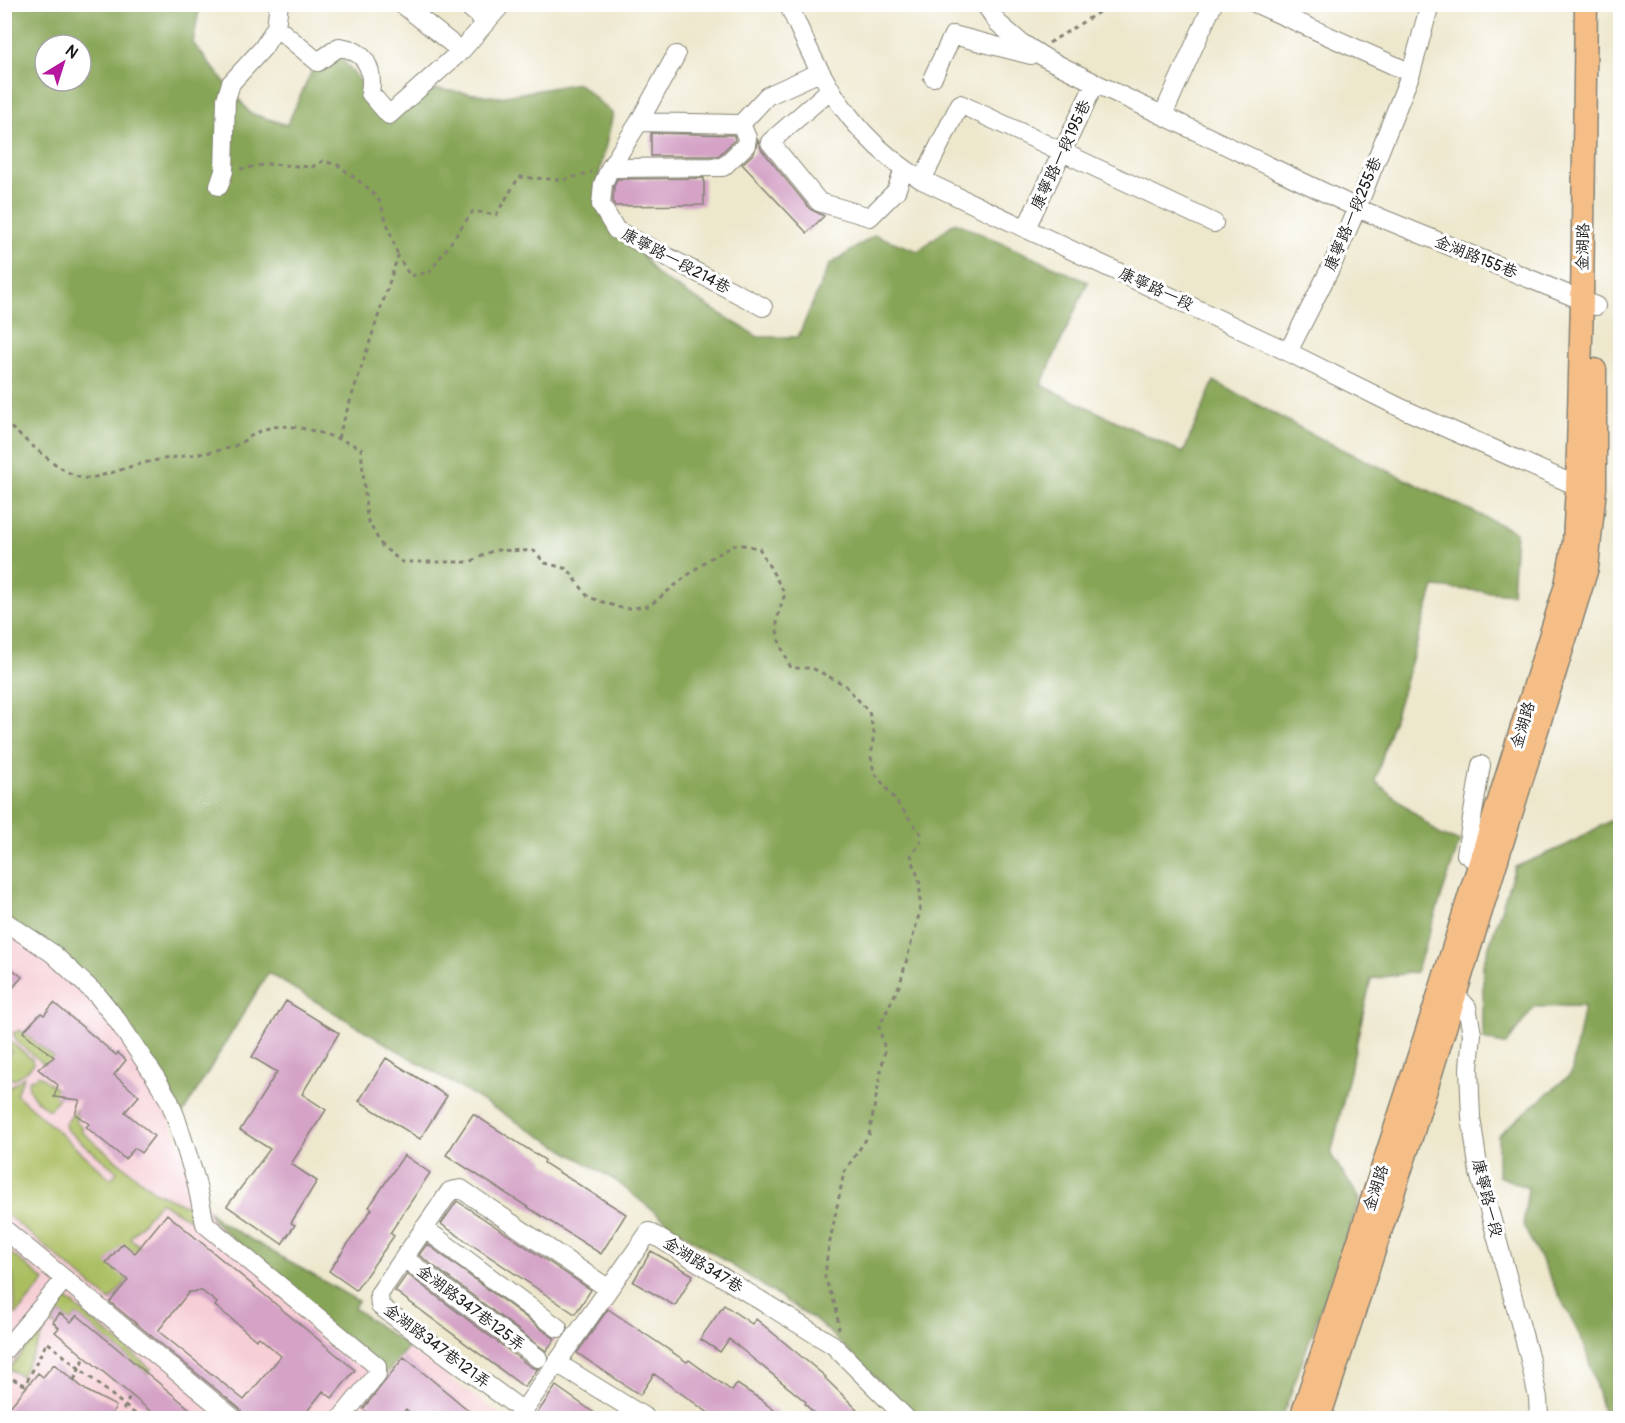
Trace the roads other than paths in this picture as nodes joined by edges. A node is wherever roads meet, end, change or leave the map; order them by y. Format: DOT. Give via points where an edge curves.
graph roads {
  1 [pos="279,4"];
  2 [pos="402,4"];
  3 [pos="465,4"];
  4 [pos="502,4"];
  5 [pos="789,4"];
  6 [pos="985,4"];
  7 [pos="1213,4"];
  8 [pos="1257,4"];
  9 [pos="1430,4"];
  10 [pos="1586,4"];
  11 [pos="1601,4"];
  12 [pos="488,22"];
  13 [pos="276,27"];
  14 [pos="461,51"];
  15 [pos="676,55"];
  16 [pos="1041,55"];
  17 [pos="820,72"];
  18 [pos="1411,73"];
  19 [pos="933,77"];
  20 [pos="1095,83"];
  21 [pos="831,89"];
  22 [pos="1163,115"];
  23 [pos="639,122"];
  24 [pos="741,124"];
  25 [pos="1063,151"];
  26 [pos="610,168"];
  27 [pos="904,169"];
  28 [pos="222,179"];
  29 [pos="922,180"];
  30 [pos="1357,208"];
  31 [pos="1214,223"];
  32 [pos="1026,228"];
  33 [pos="1589,303"];
  34 [pos="763,307"];
  35 [pos="1288,352"];
  36 [pos="1586,487"];
  37 [pos="1481,765"];
  38 [pos="1480,864"];
  39 [pos="4,921"];
  40 [pos="1448,993"];
  41 [pos="424,1228"];
  42 [pos="4,1229"];
  43 [pos="404,1258"];
  44 [pos="64,1279"];
  45 [pos="609,1289"];
  46 [pos="558,1328"];
  47 [pos="4,1352"];
  48 [pos="538,1358"];
  49 [pos="557,1363"];
  50 [pos="520,1415"];
  51 [pos="234,1419"];
  52 [pos="341,1419"];
  53 [pos="646,1419"];
  54 [pos="906,1419"];
  55 [pos="1301,1419"];
  56 [pos="1319,1419"];
  57 [pos="1539,1419"];
  1 -- 13 [label="street"];
  2 -- 14 [label="street"];
  3 -- 12 [label="street"];
  4 -- 12 [label="street"];
  5 -- 17 [label="street, 康寧路一段"];
  6 -- 16 [label="street" via="998,23"];
  7 -- 22 [label="street"];
  8 -- 18 [label="street"];
  9 -- 18 [label="street, 康寧路一段255巷"];
  10 -- 33 [label="main road, 金湖路"];
  11 -- 33 [label="main road, 金湖路"];
  12 -- 14 [label="street"];
  13 -- 14 [label="street" via="318,62 339,47 352,49 369,65 370,93 389,115"];
  13 -- 28 [label="street" via="231,83 226,99"];
  15 -- 23 [label="street, 康寧路一段214巷"];
  16 -- 19 [label="street" via="953,34"];
  16 -- 20 [label="street, 金湖路155巷"];
  17 -- 21 [label="street, 康寧路一段"];
  17 -- 24 [label="street" via="767,96"];
  18 -- 30 [label="street, 康寧路一段255巷"];
  20 -- 22 [label="street, 金湖路155巷"];
  20 -- 25 [label="street, 康寧路一段195巷"];
  21 -- 27 [label="street, 康寧路一段" via="864,134"];
  21 -- 27 [label="street" via="770,142 819,202 870,217 896,191"];
  22 -- 30 [label="street, 金湖路155巷"];
  23 -- 24 [label="street"];
  23 -- 26 [label="street, 康寧路一段214巷"];
  24 -- 26 [label="street" via="746,145 723,167"];
  25 -- 29 [label="street" via="960,104"];
  25 -- 31 [label="street"];
  25 -- 32 [label="street, 康寧路一段195巷"];
  26 -- 34 [label="street, 康寧路一段214巷" via="603,184 601,205 616,230"];
  27 -- 29 [label="street, 康寧路一段"];
  29 -- 32 [label="street, 康寧路一段"];
  30 -- 33 [label="street, 金湖路155巷"];
  30 -- 35 [label="street, 康寧路一段255巷"];
  32 -- 35 [label="street, 康寧路一段"];
  33 -- 36 [label="main road, 金湖路"];
  35 -- 36 [label="street, 康寧路一段" via="1401,408"];
  36 -- 38 [label="main road, 金湖路" via="1566,585"];
  36 -- 40 [label="main road, 金湖路" via="1587,568"];
  37 -- 38 [label="street" via="1466,854"];
  38 -- 40 [label="main road, 金湖路"];
  39 -- 52 [label="street" via="52,953 98,996 152,1072 176,1118 205,1224 377,1366 377,1374"];
  40 -- 55 [label="main road, 金湖路"];
  40 -- 56 [label="main road, 金湖路"];
  40 -- 57 [label="street, 康寧路一段" via="1467,1007 1472,1034 1471,1117 1479,1173 1529,1356"];
  41 -- 43 [label="street, 金湖路347巷121弄"];
  41 -- 45 [label="street, 金湖路347巷121弄" via="450,1191 461,1189"];
  41 -- 46 [label="street"];
  42 -- 44 [label="street"];
  43 -- 48 [label="street, 金湖路347巷125弄"];
  43 -- 50 [label="street, 金湖路347巷121弄" via="379,1294 380,1306"];
  44 -- 47 [label="street"];
  44 -- 51 [label="street"];
  45 -- 49 [label="street, 金湖路347巷"];
  45 -- 54 [label="street, 金湖路347巷" via="649,1232 833,1345"];
  49 -- 50 [label="street, 金湖路347巷"];
  49 -- 53 [label="street"];
}
